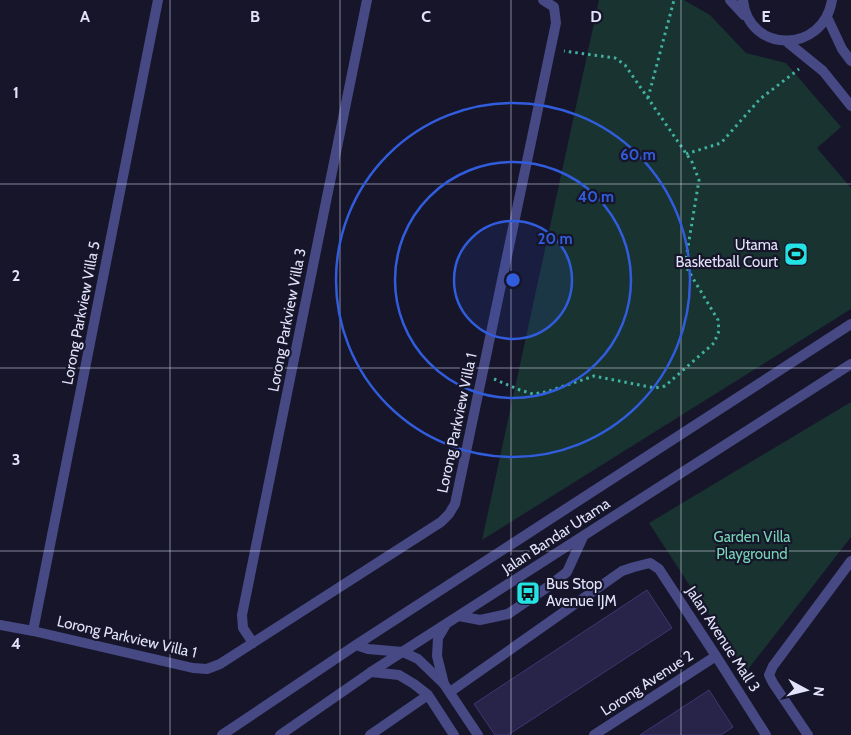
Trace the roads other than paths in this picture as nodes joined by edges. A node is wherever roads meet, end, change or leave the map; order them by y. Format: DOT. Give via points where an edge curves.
graph roads {
  1 [pos="158,0"];
  2 [pos="367,0"];
  3 [pos="543,0"];
  4 [pos="730,0"];
  5 [pos="742,0"];
  6 [pos="832,0"];
  7 [pos="827,17"];
  8 [pos="748,19"];
  9 [pos="786,41"];
  10 [pos="851,60"];
  11 [pos="851,106"];
  12 [pos="851,324"];
  13 [pos="851,364"];
  14 [pos="583,537"];
  15 [pos="851,561"];
  16 [pos="459,616"];
  17 [pos="0,625"];
  18 [pos="445,625"];
  19 [pos="33,631"];
  20 [pos="253,643"];
  21 [pos="356,646"];
  22 [pos="403,652"];
  23 [pos="716,656"];
  24 [pos="371,672"];
  25 [pos="447,688"];
  26 [pos="428,695"];
  27 [pos="222,735"];
  28 [pos="280,735"];
  29 [pos="370,735"];
  30 [pos="454,735"];
  31 [pos="478,735"];
  32 [pos="594,735"];
  33 [pos="766,735"];
  34 [pos="808,735"];
  1 -- 19 [label="street, Lorong Parkview Villa 5"];
  2 -- 20 [label="street, Lorong Parkview Villa 3" via="242,615 243,628"];
  3 -- 20 [label="street, Lorong Parkview Villa 1" via="554,7 556,24 455,504 441,522"];
  4 -- 8 [label="street"];
  5 -- 8 [label="street"];
  6 -- 7 [label="street"];
  7 -- 9 [label="street" via="810,35"];
  7 -- 10 [label="street"];
  8 -- 9 [label="street" via="758,31"];
  9 -- 11 [label="street" via="822,71"];
  12 -- 21 [label="street"];
  13 -- 14 [label="street, Jalan Bandar Utama"];
  14 -- 16 [label="street, Jalan Bandar Utama"];
  14 -- 16 [label="street" via="567,572 508,614 480,620"];
  15 -- 34 [label="street" via="772,666 769,675"];
  16 -- 18 [label="street, Jalan Bandar Utama"];
  17 -- 19 [label="street, Lorong Parkview Villa 1"];
  18 -- 22 [label="street, Jalan Bandar Utama"];
  18 -- 25 [label="street" via="438,638 437,656"];
  19 -- 20 [label="street, Lorong Parkview Villa 1" via="207,669"];
  21 -- 22 [label="street"];
  21 -- 27 [label="street"];
  22 -- 24 [label="street, Jalan Bandar Utama"];
  22 -- 25 [label="street" via="418,659"];
  23 -- 25 [label="street, Jalan Avenue Mall 3" via="659,569 650,563 622,571"];
  23 -- 32 [label="street, Lorong Avenue 2"];
  23 -- 33 [label="street, Jalan Avenue Mall 3"];
  24 -- 26 [label="street" via="399,675"];
  24 -- 28 [label="street, Jalan Bandar Utama"];
  25 -- 31 [label="street"];
  26 -- 29 [label="street"];
  26 -- 30 [label="street"];
}
